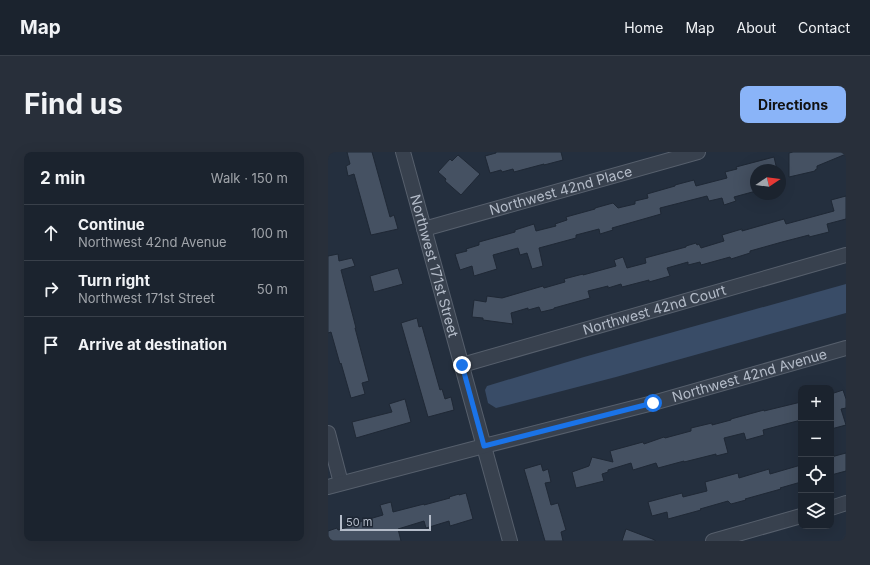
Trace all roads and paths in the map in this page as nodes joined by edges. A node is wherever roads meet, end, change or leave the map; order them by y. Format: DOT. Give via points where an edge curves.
graph roads {
  1 [pos="403,152"];
  2 [pos="698,152"];
  3 [pos="424,230"];
  4 [pos="846,255"];
  5 [pos="846,348"];
  6 [pos="462,365"];
  7 [pos="328,434"];
  8 [pos="484,446"];
  9 [pos="334,485"];
  10 [pos="846,503"];
  11 [pos="834,507"];
  12 [pos="798,517"];
  13 [pos="510,541"];
  14 [pos="713,541"];
  1 -- 3 [label="street, Northwest 171st Street"];
  2 -- 3 [label="street, Northwest 42nd Place"];
  3 -- 6 [label="street, Northwest 171st Street"];
  4 -- 6 [label="street, Northwest 42nd Court"];
  5 -- 8 [label="street, Northwest 42nd Avenue" via="653,403"];
  6 -- 8 [label="street, Northwest 171st Street"];
  7 -- 9 [label="street"];
  8 -- 9 [label="street, Northwest 42nd Avenue"];
  8 -- 13 [label="street, Northwest 171st Street"];
  10 -- 11 [label="street"];
  12 -- 14 [label="street"];
}
